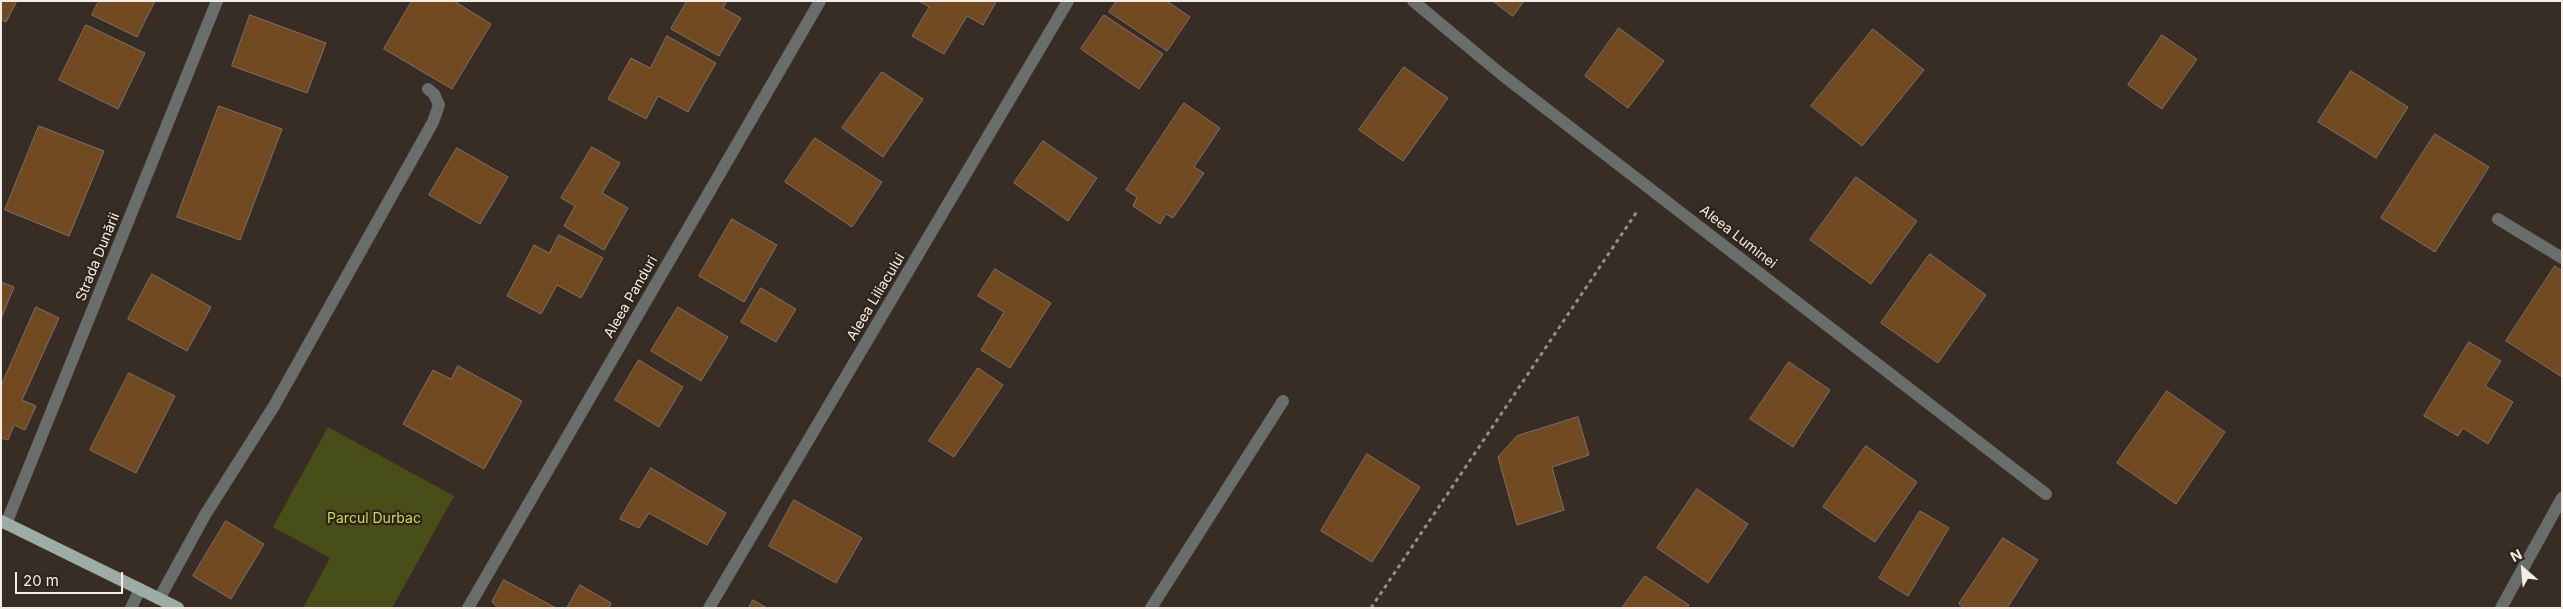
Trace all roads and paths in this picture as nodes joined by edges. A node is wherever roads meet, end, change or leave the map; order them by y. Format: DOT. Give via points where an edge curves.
graph roads {
  1 [pos="217,1"];
  2 [pos="820,1"];
  3 [pos="1068,1"];
  4 [pos="1413,1"];
  5 [pos="428,89"];
  6 [pos="1652,190"];
  7 [pos="2498,219"];
  8 [pos="2562,258"];
  9 [pos="1283,401"];
  10 [pos="2046,494"];
  11 [pos="2562,498"];
  12 [pos="4,522"];
  13 [pos="140,589"];
  14 [pos="159,598"];
  15 [pos="131,608"];
  16 [pos="178,608"];
  17 [pos="468,608"];
  18 [pos="709,608"];
  19 [pos="1151,608"];
  20 [pos="1371,608"];
  21 [pos="2501,608"];
  1 -- 12 [label="street, Strada Dunării"];
  2 -- 17 [label="street, Aleea Panduri"];
  3 -- 18 [label="street, Aleea Liliacului"];
  4 -- 6 [label="street, Aleea Luminei" via="1501,74"];
  5 -- 14 [label="street" via="439,105 433,122 274,406 205,515"];
  6 -- 10 [label="street, Aleea Luminei"];
  6 -- 20 [label="path"];
  7 -- 8 [label="street"];
  9 -- 19 [label="street"];
  11 -- 21 [label="street"];
  12 -- 13 [label="main road"];
  13 -- 14 [label="main road"];
  13 -- 15 [label="street"];
  14 -- 16 [label="main road"];
}
